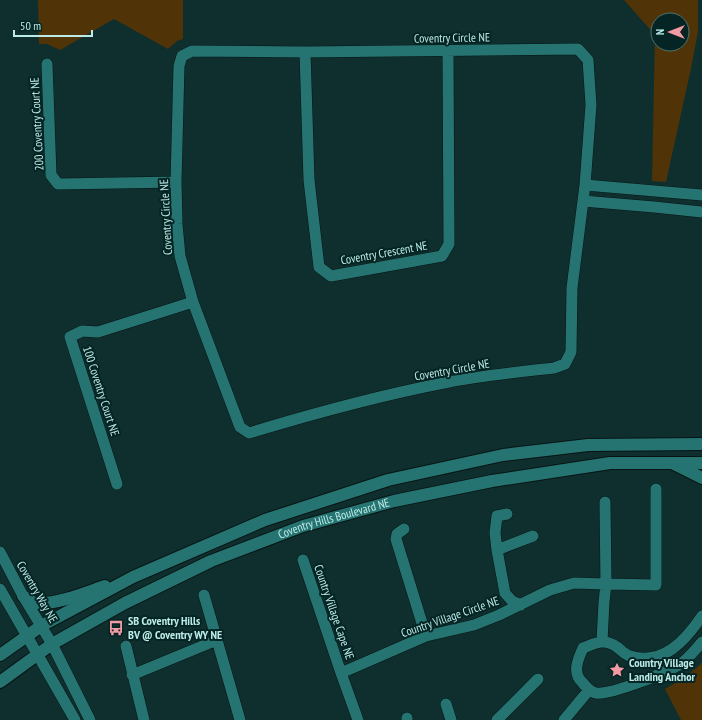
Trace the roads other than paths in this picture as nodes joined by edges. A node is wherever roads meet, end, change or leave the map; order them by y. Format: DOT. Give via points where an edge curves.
graph roads {
  1 [pos="448,51"];
  2 [pos="305,52"];
  3 [pos="47,64"];
  4 [pos="176,182"];
  5 [pos="585,185"];
  6 [pos="702,195"];
  7 [pos="583,201"];
  8 [pos="702,212"];
  9 [pos="193,302"];
  10 [pos="702,444"];
  11 [pos="671,462"];
  12 [pos="702,463"];
  13 [pos="702,478"];
  14 [pos="117,484"];
  15 [pos="656,489"];
  16 [pos="605,502"];
  17 [pos="507,514"];
  18 [pos="404,530"];
  19 [pos="533,536"];
  20 [pos="497,550"];
  21 [pos="0,552"];
  22 [pos="302,560"];
  23 [pos="133,577"];
  24 [pos="606,584"];
  25 [pos="0,590"];
  26 [pos="204,595"];
  27 [pos="23,596"];
  28 [pos="521,605"];
  29 [pos="702,616"];
  30 [pos="41,626"];
  31 [pos="426,636"];
  32 [pos="26,637"];
  33 [pos="217,640"];
  34 [pos="602,641"];
  35 [pos="702,642"];
  36 [pos="52,644"];
  37 [pos="126,646"];
  38 [pos="0,655"];
  39 [pos="37,655"];
  40 [pos="341,673"];
  41 [pos="132,675"];
  42 [pos="538,679"];
  43 [pos="0,682"];
  44 [pos="589,690"];
  45 [pos="446,704"];
  46 [pos="75,720"];
  47 [pos="90,720"];
  48 [pos="144,720"];
  49 [pos="240,720"];
  50 [pos="358,720"];
  51 [pos="451,720"];
  52 [pos="498,720"];
  53 [pos="564,720"];
  1 -- 2 [label="street, Coventry Circle NE"];
  1 -- 2 [label="street, Coventry Crescent NE" via="449,244 442,256 331,276 320,267 310,180"];
  1 -- 5 [label="street, Coventry Circle NE" via="578,49 588,60 591,106"];
  2 -- 4 [label="street, Coventry Circle NE" via="192,51 182,56 179,66"];
  3 -- 4 [label="street, 200 Coventry Court NE" via="51,175 58,184"];
  4 -- 9 [label="street, Coventry Circle NE" via="180,256"];
  5 -- 6 [label="street"];
  5 -- 7 [label="street, Coventry Circle NE"];
  7 -- 8 [label="street"];
  7 -- 9 [label="street, Coventry Circle NE" via="572,288 572,352 565,364 554,368 434,385 306,416 249,433 240,427"];
  9 -- 14 [label="street, 100 Coventry Court NE" via="98,332 82,331 70,337"];
  10 -- 23 [label="street, Coventry Hills Boulevard NE" via="588,445 503,455 388,480 265,520"];
  11 -- 12 [label="street, Coventry Hills Boulevard NE"];
  11 -- 13 [label="street"];
  11 -- 36 [label="street, Coventry Hills Boulevard NE" via="610,463 492,481 394,501 303,526 211,562 125,603"];
  15 -- 24 [label="street, Country Village Circle NE" via="656,585"];
  16 -- 24 [label="street"];
  17 -- 20 [label="street" via="497,516"];
  18 -- 31 [label="street" via="397,534 396,539"];
  19 -- 20 [label="street"];
  20 -- 28 [label="street" via="505,593 512,601"];
  21 -- 27 [label="street, Coventry Way NE"];
  22 -- 40 [label="street, Country Village Cape NE"];
  23 -- 27 [label="street" via="47,603 36,603"];
  23 -- 30 [label="street, Coventry Hills Boulevard NE"];
  24 -- 28 [label="street, Country Village Circle NE" via="574,583 550,590"];
  24 -- 34 [label="street"];
  25 -- 32 [label="street"];
  26 -- 33 [label="street"];
  27 -- 30 [label="street, Coventry Way NE"];
  28 -- 31 [label="street, Country Village Circle NE" via="474,625"];
  29 -- 34 [label="street" via="677,646 658,657 628,656 613,644"];
  30 -- 32 [label="street, Coventry Hills Boulevard NE"];
  30 -- 36 [label="street, Coventry Way NE"];
  31 -- 40 [label="street, Country Village Circle NE"];
  32 -- 38 [label="street, Coventry Hills Boulevard NE"];
  32 -- 39 [label="street"];
  33 -- 41 [label="street"];
  33 -- 49 [label="street"];
  34 -- 44 [label="street" via="583,648 576,662 578,678"];
  35 -- 44 [label="street" via="688,658 665,672 634,685 604,693"];
  36 -- 39 [label="street, Coventry Hills Boulevard NE"];
  36 -- 47 [label="street, Coventry Way NE"];
  37 -- 41 [label="street"];
  39 -- 43 [label="street, Coventry Hills Boulevard NE"];
  39 -- 46 [label="street"];
  40 -- 50 [label="street"];
  41 -- 48 [label="street"];
  42 -- 52 [label="street"];
  44 -- 53 [label="street"];
  45 -- 51 [label="street"];
}
